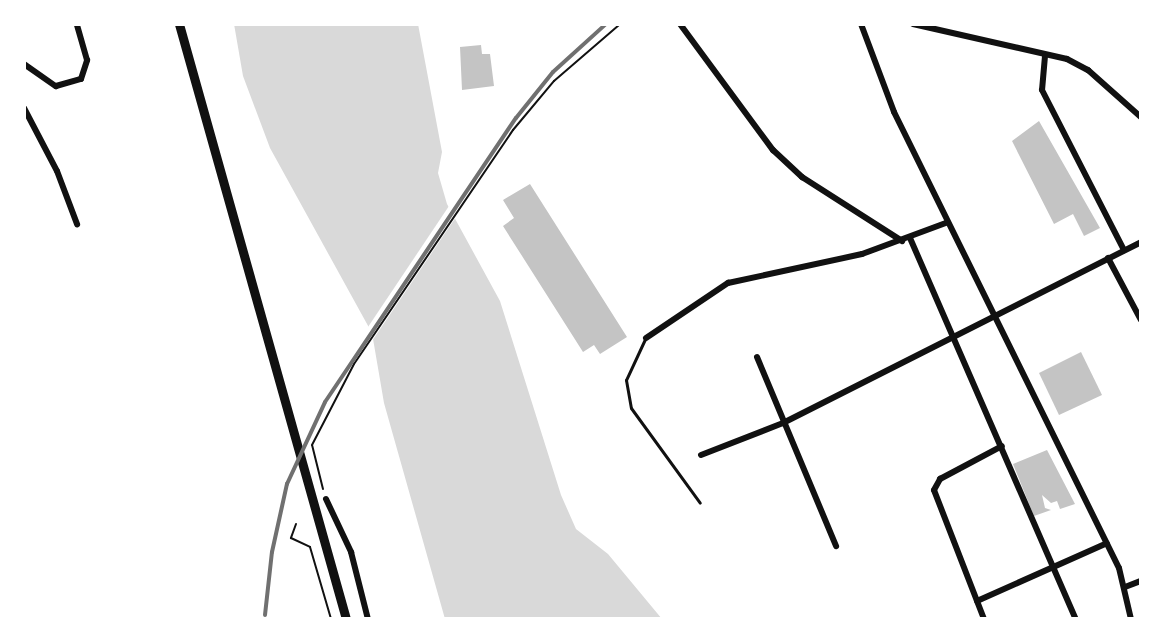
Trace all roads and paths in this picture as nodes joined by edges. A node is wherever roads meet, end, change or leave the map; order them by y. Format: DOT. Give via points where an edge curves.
graph roads {
  1 [pos="77,24"];
  2 [pos="179,24"];
  3 [pos="620,24"];
  4 [pos="680,24"];
  5 [pos="861,24"];
  6 [pos="913,24"];
  7 [pos="1045,56"];
  8 [pos="24,64"];
  9 [pos="24,108"];
  10 [pos="1141,117"];
  11 [pos="946,223"];
  12 [pos="77,224"];
  13 [pos="910,238"];
  14 [pos="902,241"];
  15 [pos="1141,242"];
  16 [pos="1124,250"];
  17 [pos="1108,258"];
  18 [pos="995,315"];
  19 [pos="1141,320"];
  20 [pos="646,338"];
  21 [pos="953,340"];
  22 [pos="757,357"];
  23 [pos="783,423"];
  24 [pos="1002,446"];
  25 [pos="701,455"];
  26 [pos="326,499"];
  27 [pos="700,503"];
  28 [pos="296,524"];
  29 [pos="1107,543"];
  30 [pos="836,546"];
  31 [pos="1054,567"];
  32 [pos="1141,581"];
  33 [pos="1125,587"];
  34 [pos="977,601"];
  35 [pos="1076,617"];
  36 [pos="331,619"];
  37 [pos="346,619"];
  38 [pos="368,619"];
  39 [pos="984,619"];
  40 [pos="1131,619"];
  1 -- 8 [label="street" via="87,60 81,79 71,86 56,86"];
  2 -- 37 [label="main road"];
  3 -- 26 [label="path" via="554,81 467,197 354,364 312,445"];
  4 -- 14 [label="street" via="773,150 853,213 896,232"];
  5 -- 11 [label="street" via="894,112"];
  6 -- 7 [label="street"];
  7 -- 10 [label="street" via="1088,70"];
  7 -- 16 [label="street" via="1042,90"];
  9 -- 12 [label="street"];
  11 -- 13 [label="street"];
  11 -- 18 [label="street"];
  13 -- 14 [label="street"];
  13 -- 21 [label="street"];
  14 -- 20 [label="street" via="828,264 728,283"];
  15 -- 16 [label="street"];
  16 -- 17 [label="street"];
  17 -- 18 [label="street"];
  17 -- 19 [label="street"];
  18 -- 21 [label="street"];
  18 -- 29 [label="street"];
  20 -- 27 [label="lane" via="626,380 631,408"];
  21 -- 23 [label="street"];
  21 -- 24 [label="street"];
  22 -- 23 [label="street"];
  23 -- 25 [label="street"];
  23 -- 30 [label="street"];
  24 -- 31 [label="street"];
  24 -- 34 [label="street" via="940,479 934,490"];
  26 -- 38 [label="street" via="351,552"];
  28 -- 36 [label="path" via="291,538 310,547"];
  29 -- 31 [label="street"];
  29 -- 33 [label="street"];
  31 -- 34 [label="street"];
  31 -- 35 [label="street"];
  32 -- 33 [label="street"];
  33 -- 40 [label="street"];
  34 -- 39 [label="street"];
}
